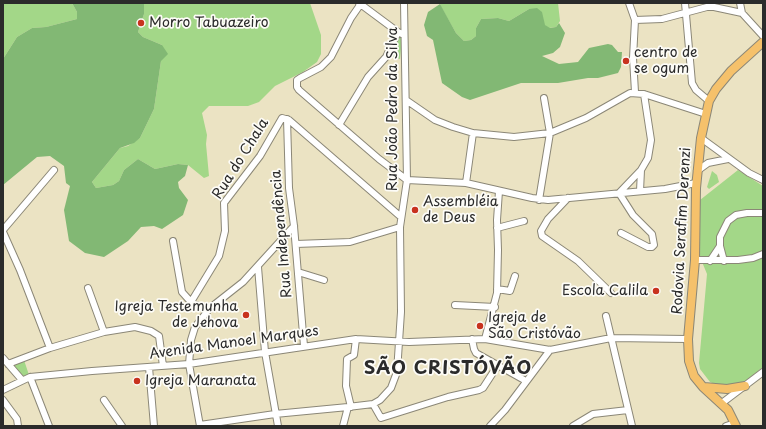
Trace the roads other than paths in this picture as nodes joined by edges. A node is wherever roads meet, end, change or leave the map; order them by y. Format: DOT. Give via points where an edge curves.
graph roads {
  1 [pos="404,3"];
  2 [pos="628,3"];
  3 [pos="685,3"];
  4 [pos="740,3"];
  5 [pos="359,4"];
  6 [pos="687,13"];
  7 [pos="742,13"];
  8 [pos="635,20"];
  9 [pos="398,32"];
  10 [pos="404,35"];
  11 [pos="763,36"];
  12 [pos="763,42"];
  13 [pos="634,92"];
  14 [pos="644,94"];
  15 [pos="544,98"];
  16 [pos="406,100"];
  17 [pos="709,101"];
  18 [pos="706,114"];
  19 [pos="286,118"];
  20 [pos="339,125"];
  21 [pos="473,133"];
  22 [pos="550,133"];
  23 [pos="701,138"];
  24 [pos="728,159"];
  25 [pos="54,170"];
  26 [pos="641,170"];
  27 [pos="697,171"];
  28 [pos="407,180"];
  29 [pos="763,180"];
  30 [pos="696,182"];
  31 [pos="466,183"];
  32 [pos="499,191"];
  33 [pos="640,191"];
  34 [pos="619,193"];
  35 [pos="568,198"];
  36 [pos="540,200"];
  37 [pos="763,213"];
  38 [pos="401,217"];
  39 [pos="524,221"];
  40 [pos="294,226"];
  41 [pos="400,228"];
  42 [pos="496,228"];
  43 [pos="3,231"];
  44 [pos="621,233"];
  45 [pos="174,241"];
  46 [pos="296,244"];
  47 [pos="720,246"];
  48 [pos="763,254"];
  49 [pos="696,260"];
  50 [pos="710,261"];
  51 [pos="724,261"];
  52 [pos="258,267"];
  53 [pos="298,272"];
  54 [pos="515,276"];
  55 [pos="324,280"];
  56 [pos="88,288"];
  57 [pos="497,289"];
  58 [pos="611,293"];
  59 [pos="191,302"];
  60 [pos="455,305"];
  61 [pos="494,307"];
  62 [pos="210,308"];
  63 [pos="606,316"];
  64 [pos="104,332"];
  65 [pos="610,338"];
  66 [pos="356,339"];
  67 [pos="472,339"];
  68 [pos="485,339"];
  69 [pos="688,339"];
  70 [pos="399,341"];
  71 [pos="304,346"];
  72 [pos="50,348"];
  73 [pos="550,350"];
  74 [pos="265,352"];
  75 [pos="3,358"];
  76 [pos="8,364"];
  77 [pos="189,364"];
  78 [pos="498,365"];
  79 [pos="163,366"];
  80 [pos="149,367"];
  81 [pos="763,372"];
  82 [pos="30,377"];
  83 [pos="22,380"];
  84 [pos="526,381"];
  85 [pos="744,386"];
  86 [pos="703,387"];
  87 [pos="3,390"];
  88 [pos="3,400"];
  89 [pos="104,400"];
  90 [pos="722,403"];
  91 [pos="373,404"];
  92 [pos="349,407"];
  93 [pos="628,410"];
  94 [pos="275,414"];
  95 [pos="735,424"];
  96 [pos="18,426"];
  97 [pos="49,426"];
  98 [pos="122,426"];
  99 [pos="154,426"];
  100 [pos="200,426"];
  101 [pos="278,426"];
  102 [pos="343,426"];
  103 [pos="490,426"];
  104 [pos="573,426"];
  105 [pos="632,426"];
  106 [pos="726,426"];
  1 -- 10 [label="street, Rua João Pedro da Silva"];
  2 -- 8 [label="street"];
  3 -- 6 [label="street"];
  4 -- 7 [label="street"];
  5 -- 9 [label="street"];
  5 -- 20 [label="street" via="331,57 321,67 297,80 299,90"];
  6 -- 7 [label="street" via="714,7"];
  6 -- 8 [label="street" via="662,19"];
  6 -- 17 [label="street" via="692,82 696,90"];
  7 -- 11 [label="street"];
  8 -- 13 [label="street"];
  9 -- 10 [label="street"];
  9 -- 20 [label="street" via="390,51 368,77"];
  10 -- 16 [label="street, Rua João Pedro da Silva"];
  12 -- 17 [label="main road, Rodovia Serafim Derenzi" via="731,71"];
  13 -- 14 [label="street"];
  13 -- 22 [label="street" via="586,118"];
  14 -- 18 [label="street"];
  14 -- 26 [label="street" via="651,140 648,158"];
  15 -- 22 [label="street"];
  16 -- 21 [label="street" via="435,120"];
  16 -- 28 [label="street, Rua João Pedro da Silva"];
  17 -- 18 [label="main road, Rodovia Serafim Derenzi"];
  18 -- 23 [label="main road, Rodovia Serafim Derenzi"];
  19 -- 38 [label="street"];
  19 -- 40 [label="street, Rua Independência" via="289,188"];
  19 -- 59 [label="street, Rua do Chala" via="280,120 260,156 224,203 225,231 219,256"];
  20 -- 28 [label="street"];
  21 -- 22 [label="street" via="514,137"];
  21 -- 31 [label="street"];
  22 -- 36 [label="street"];
  23 -- 24 [label="street"];
  23 -- 27 [label="main road, Rodovia Serafim Derenzi"];
  24 -- 27 [label="street" via="714,161"];
  24 -- 29 [label="street"];
  25 -- 43 [label="street"];
  26 -- 33 [label="street"];
  26 -- 34 [label="street"];
  27 -- 30 [label="main road, Rodovia Serafim Derenzi"];
  28 -- 31 [label="street"];
  28 -- 38 [label="street, Rua João Pedro da Silva"];
  30 -- 33 [label="street"];
  30 -- 49 [label="main road, Rodovia Serafim Derenzi"];
  31 -- 32 [label="street"];
  32 -- 36 [label="street"];
  32 -- 42 [label="street"];
  33 -- 34 [label="street"];
  34 -- 35 [label="street"];
  34 -- 44 [label="street" via="633,215 652,234 654,245 648,247"];
  35 -- 36 [label="street"];
  35 -- 58 [label="street" via="548,218 542,236 578,261"];
  37 -- 47 [label="street" via="736,215 728,221 720,237"];
  38 -- 41 [label="street, Rua João Pedro da Silva"];
  39 -- 42 [label="street"];
  40 -- 46 [label="street, Rua Independência"];
  40 -- 52 [label="street"];
  41 -- 46 [label="street" via="350,242"];
  41 -- 70 [label="street, Rua João Pedro da Silva"];
  42 -- 57 [label="street"];
  43 -- 72 [label="street"];
  45 -- 59 [label="street" via="180,286 185,297"];
  46 -- 53 [label="street, Rua Independência"];
  47 -- 50 [label="street"];
  47 -- 51 [label="street"];
  48 -- 51 [label="street" via="753,258"];
  49 -- 50 [label="street"];
  49 -- 69 [label="main road, Rodovia Serafim Derenzi"];
  50 -- 51 [label="street"];
  52 -- 62 [label="street" via="233,291"];
  52 -- 74 [label="street"];
  53 -- 55 [label="street"];
  53 -- 71 [label="street, Rua Independência"];
  54 -- 57 [label="street" via="510,291"];
  56 -- 64 [label="street"];
  57 -- 61 [label="street"];
  59 -- 62 [label="street" via="200,307"];
  60 -- 61 [label="street"];
  61 -- 68 [label="street"];
  62 -- 77 [label="street" via="195,326 192,334"];
  63 -- 65 [label="street"];
  64 -- 72 [label="street"];
  64 -- 79 [label="street" via="126,327 142,327 151,331 161,340"];
  65 -- 69 [label="street, Avenida Manoel Marques"];
  65 -- 73 [label="street, Avenida Manoel Marques"];
  65 -- 93 [label="street"];
  66 -- 70 [label="street, Avenida Manoel Marques"];
  66 -- 71 [label="street, Avenida Manoel Marques"];
  66 -- 92 [label="street" via="354,355 347,359 346,386"];
  67 -- 68 [label="street, Avenida Manoel Marques"];
  67 -- 70 [label="street, Avenida Manoel Marques"];
  67 -- 78 [label="street" via="474,351"];
  68 -- 73 [label="street, Avenida Manoel Marques"];
  69 -- 86 [label="main road, Rodovia Serafim Derenzi" via="690,366"];
  70 -- 91 [label="street" via="395,380 386,395"];
  71 -- 74 [label="street, Avenida Manoel Marques"];
  72 -- 76 [label="street"];
  73 -- 84 [label="street"];
  74 -- 77 [label="street, Avenida Manoel Marques"];
  74 -- 94 [label="street"];
  75 -- 76 [label="street"];
  76 -- 83 [label="street"];
  77 -- 79 [label="street, Avenida Manoel Marques"];
  77 -- 100 [label="street"];
  78 -- 84 [label="street"];
  78 -- 91 [label="street" via="481,389 442,398 381,418"];
  79 -- 80 [label="street, Avenida Manoel Marques"];
  80 -- 82 [label="street, Avenida Manoel Marques"];
  80 -- 99 [label="street"];
  81 -- 85 [label="street"];
  82 -- 83 [label="street, Avenida Manoel Marques"];
  82 -- 97 [label="street"];
  83 -- 87 [label="street, Avenida Manoel Marques"];
  84 -- 103 [label="street"];
  85 -- 86 [label="main road" via="727,389"];
  85 -- 90 [label="street"];
  86 -- 90 [label="main road, Rodovia Serafim Derenzi"];
  88 -- 96 [label="street" via="17,419"];
  89 -- 98 [label="street"];
  90 -- 95 [label="main road, Rodovia Serafim Derenzi" via="732,415"];
  91 -- 92 [label="street"];
  92 -- 94 [label="street"];
  92 -- 102 [label="street"];
  93 -- 104 [label="street" via="593,414"];
  93 -- 105 [label="street"];
  94 -- 100 [label="street"];
  94 -- 101 [label="street"];
  95 -- 106 [label="street"];
}
